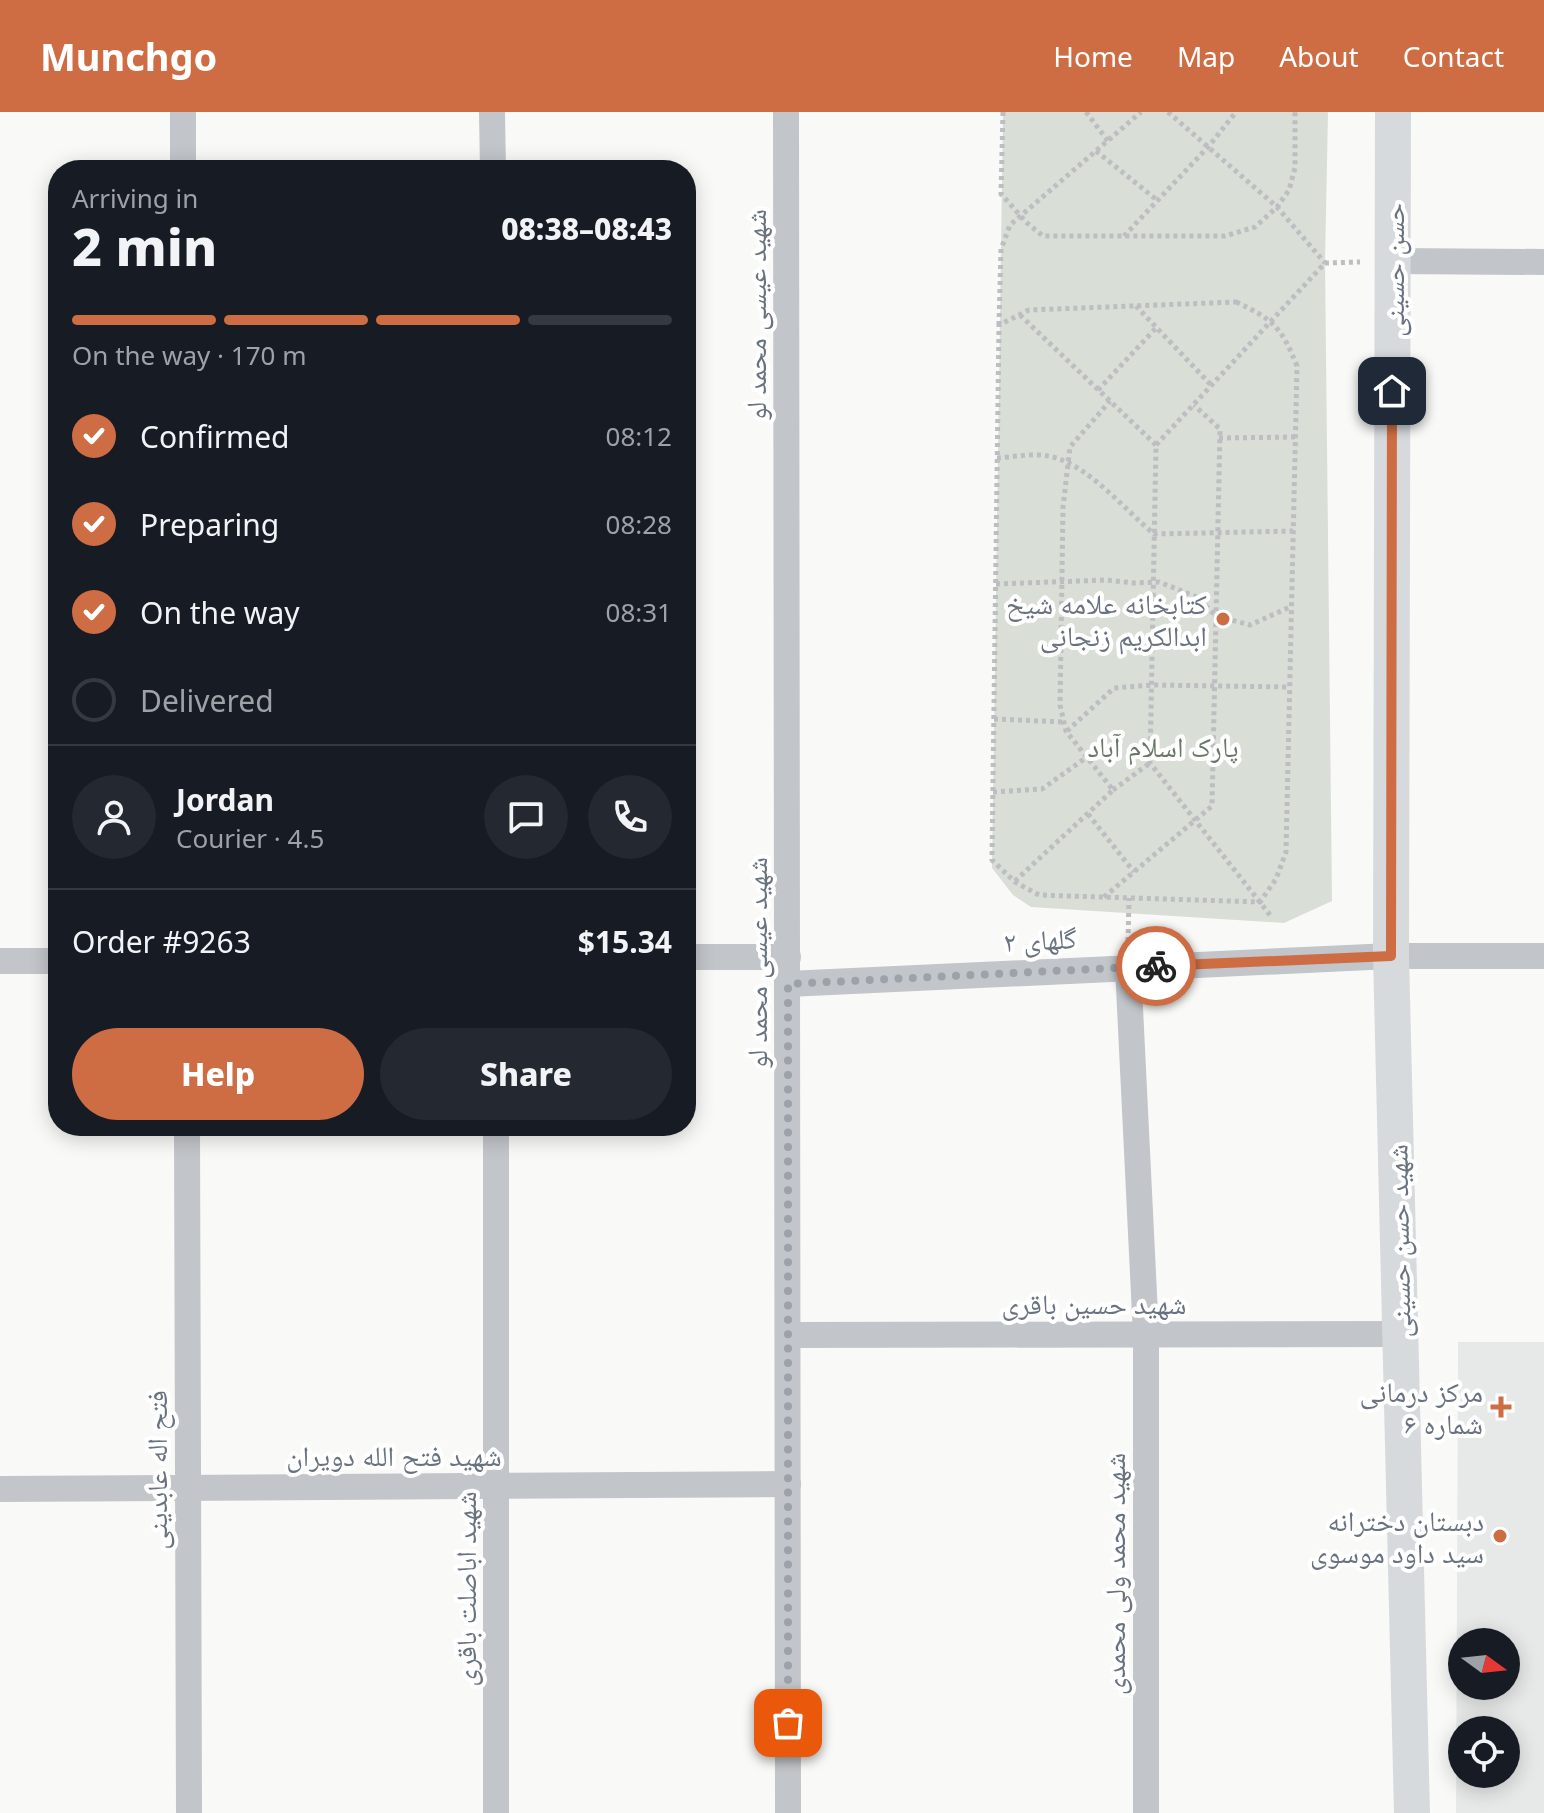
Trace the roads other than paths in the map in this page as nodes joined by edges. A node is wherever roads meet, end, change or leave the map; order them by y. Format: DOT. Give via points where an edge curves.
graph roads {
  1 [pos="183,112"];
  2 [pos="492,112"];
  3 [pos="786,112"];
  4 [pos="1393,112"];
  5 [pos="183,160"];
  6 [pos="493,160"];
  7 [pos="1393,261"];
  8 [pos="1544,262"];
  9 [pos="1391,956"];
  10 [pos="1544,956"];
  11 [pos="696,957"];
  12 [pos="788,957"];
  13 [pos="0,961"];
  14 [pos="48,961"];
  15 [pos="1128,967"];
  16 [pos="788,984"];
  17 [pos="187,1136"];
  18 [pos="496,1136"];
  19 [pos="1401,1334"];
  20 [pos="788,1335"];
  21 [pos="1146,1335"];
  22 [pos="788,1484"];
  23 [pos="498,1486"];
  24 [pos="188,1488"];
  25 [pos="0,1489"];
  26 [pos="189,1813"];
  27 [pos="496,1813"];
  28 [pos="788,1813"];
  29 [pos="1146,1813"];
  30 [pos="1412,1813"];
  1 -- 5 [label="street"];
  2 -- 6 [label="street"];
  3 -- 12 [label="street, شهید عیسی محمد لو"];
  4 -- 7 [label="street, حسن حسینی"];
  7 -- 8 [label="street"];
  7 -- 9 [label="street, حسن حسینی"];
  9 -- 10 [label="street, گلهای ۲"];
  9 -- 15 [label="street, گلهای ۲"];
  9 -- 19 [label="street, شهید حسن حسینی"];
  11 -- 12 [label="street"];
  12 -- 16 [label="street, شهید عیسی محمد لو"];
  13 -- 14 [label="street"];
  15 -- 16 [label="street, گلهای ۲"];
  15 -- 21 [label="street, شهید محمد ولی محمدی"];
  16 -- 20 [label="street, شهید عیسی محمد لو"];
  17 -- 24 [label="street, فتح اله عابدینی"];
  18 -- 23 [label="street, شهید اباصلت باقری"];
  19 -- 21 [label="street, شهید حسین باقری"];
  19 -- 30 [label="street, شهید حسن حسینی"];
  20 -- 21 [label="street, شهید حسین باقری"];
  20 -- 22 [label="street, شهید عیسی محمد لو"];
  21 -- 29 [label="street, شهید محمد ولی محمدی"];
  22 -- 23 [label="street, شهید فتح الله دویران"];
  22 -- 28 [label="street, شهید عیسی محمد لو"];
  23 -- 24 [label="street, شهید فتح الله دویران"];
  23 -- 27 [label="street, شهید اباصلت باقری"];
  24 -- 25 [label="street, شهید فتح الله دویران"];
  24 -- 26 [label="street, فتح اله عابدینی"];
}
